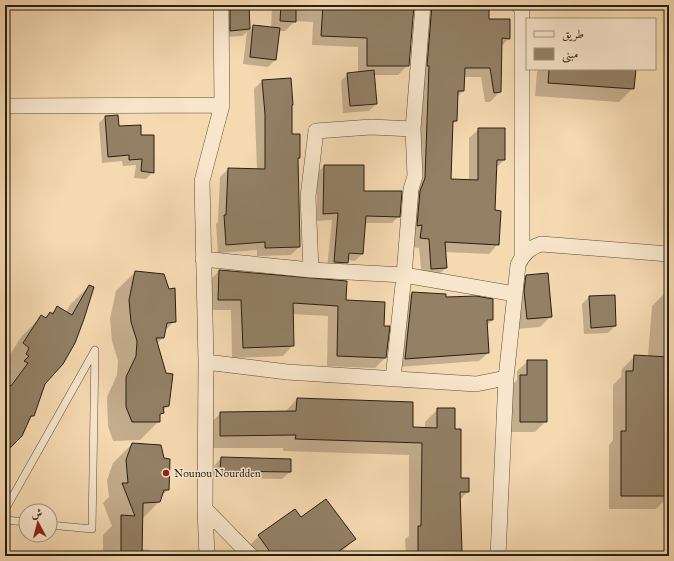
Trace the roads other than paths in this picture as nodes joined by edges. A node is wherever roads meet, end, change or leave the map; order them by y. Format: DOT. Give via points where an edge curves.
graph roads {
  1 [pos="221,5"];
  2 [pos="423,5"];
  3 [pos="519,5"];
  4 [pos="222,105"];
  5 [pos="5,106"];
  6 [pos="413,129"];
  7 [pos="669,254"];
  8 [pos="522,257"];
  9 [pos="202,259"];
  10 [pos="311,270"];
  11 [pos="404,275"];
  12 [pos="515,294"];
  13 [pos="206,362"];
  14 [pos="393,378"];
  15 [pos="506,378"];
  16 [pos="205,509"];
  17 [pos="5,510"];
  18 [pos="5,520"];
  19 [pos="18,521"];
  20 [pos="58,526"];
  21 [pos="207,556"];
  22 [pos="251,556"];
  23 [pos="498,556"];
  1 -- 4 [label="street"];
  2 -- 6 [label="street"];
  3 -- 8 [label="street" via="522,10"];
  4 -- 5 [label="street"];
  4 -- 9 [label="street" via="202,181"];
  6 -- 10 [label="street" via="371,127 316,131 308,197"];
  6 -- 11 [label="street" via="415,176 411,189"];
  7 -- 8 [label="street" via="541,244 533,247"];
  8 -- 12 [label="street" via="518,265"];
  9 -- 10 [label="street"];
  9 -- 13 [label="street"];
  10 -- 11 [label="street"];
  11 -- 12 [label="street"];
  11 -- 14 [label="street"];
  12 -- 15 [label="street"];
  13 -- 14 [label="street" via="287,372"];
  13 -- 16 [label="street"];
  14 -- 15 [label="street" via="476,384"];
  15 -- 23 [label="street"];
  16 -- 21 [label="street"];
  16 -- 22 [label="street"];
  17 -- 20 [label="lane" via="95,350 92,529"];
  18 -- 19 [label="lane"];
}
